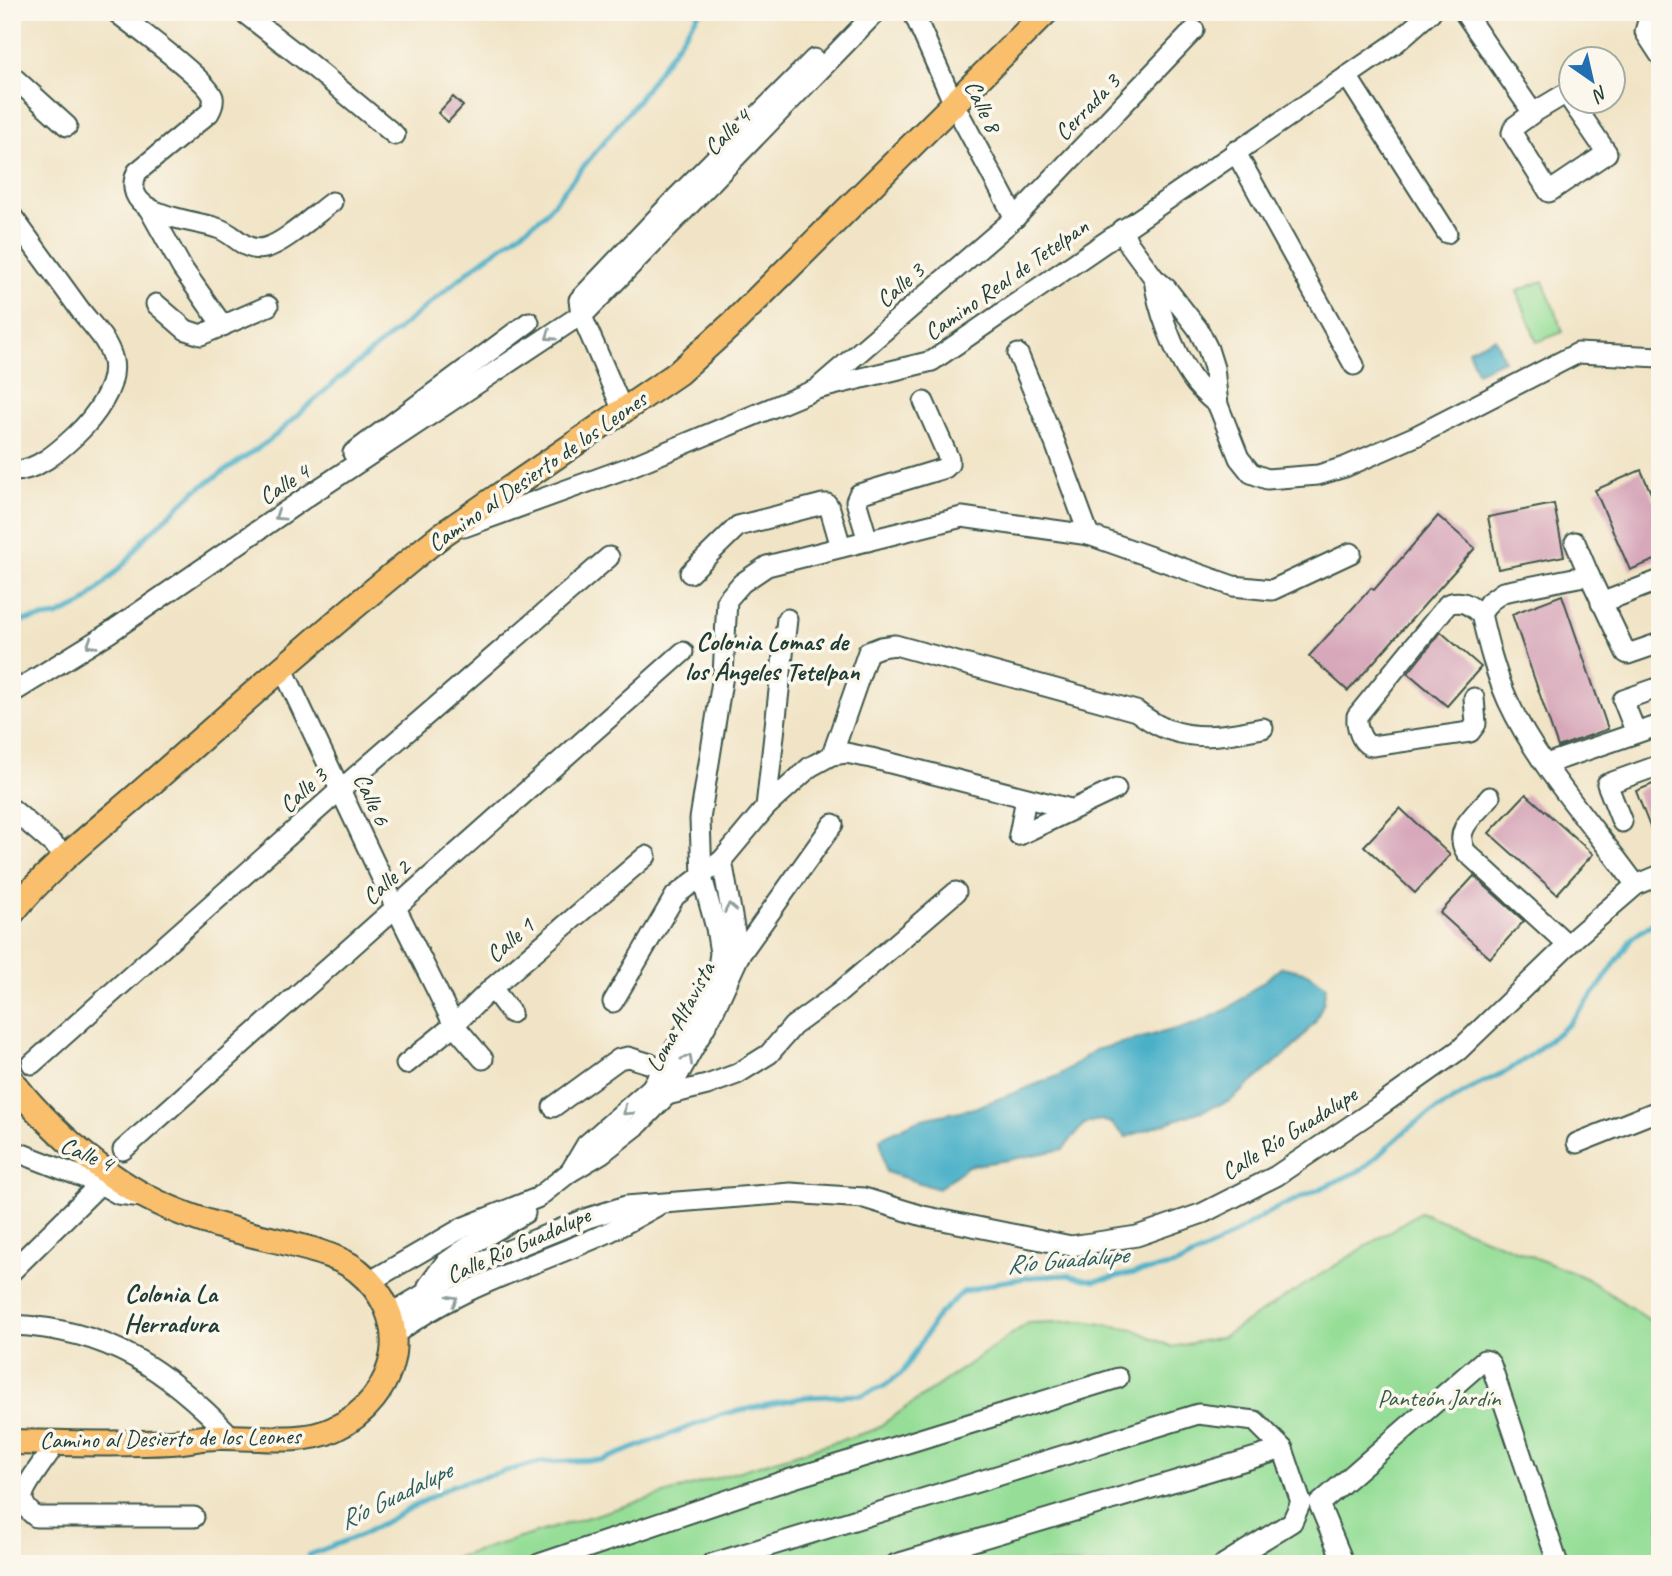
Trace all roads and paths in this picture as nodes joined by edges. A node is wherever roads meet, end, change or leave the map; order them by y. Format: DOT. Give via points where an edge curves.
graph roads {
  1 [pos="116,12"];
  2 [pos="137,12"];
  3 [pos="243,12"];
  4 [pos="859,12"];
  5 [pos="876,12"];
  6 [pos="913,12"];
  7 [pos="1046,12"];
  8 [pos="1431,12"];
  9 [pos="1464,12"];
  10 [pos="1654,12"];
  11 [pos="1194,30"];
  12 [pos="177,44"];
  13 [pos="1660,55"];
  14 [pos="12,76"];
  15 [pos="1347,76"];
  16 [pos="1556,99"];
  17 [pos="954,104"];
  18 [pos="1534,113"];
  19 [pos="1582,116"];
  20 [pos="67,126"];
  21 [pos="394,135"];
  22 [pos="1235,151"];
  23 [pos="332,202"];
  24 [pos="149,209"];
  25 [pos="12,216"];
  26 [pos="1015,218"];
  27 [pos="1122,229"];
  28 [pos="1447,233"];
  29 [pos="1154,278"];
  30 [pos="156,304"];
  31 [pos="268,306"];
  32 [pos="582,314"];
  33 [pos="528,322"];
  34 [pos="223,326"];
  35 [pos="1201,335"];
  36 [pos="1176,347"];
  37 [pos="1018,355"];
  38 [pos="1660,357"];
  39 [pos="1354,365"];
  40 [pos="817,389"];
  41 [pos="924,402"];
  42 [pos="1218,405"];
  43 [pos="623,411"];
  44 [pos="12,471"];
  45 [pos="308,496"];
  46 [pos="443,534"];
  47 [pos="1088,535"];
  48 [pos="868,541"];
  49 [pos="1574,541"];
  50 [pos="841,547"];
  51 [pos="1351,553"];
  52 [pos="609,557"];
  53 [pos="690,573"];
  54 [pos="1588,575"];
  55 [pos="1660,580"];
  56 [pos="1601,603"];
  57 [pos="1481,614"];
  58 [pos="787,620"];
  59 [pos="1660,643"];
  60 [pos="683,652"];
  61 [pos="282,667"];
  62 [pos="1660,687"];
  63 [pos="12,693"];
  64 [pos="1474,698"];
  65 [pos="1660,725"];
  66 [pos="1263,728"];
  67 [pos="1636,733"];
  68 [pos="832,755"];
  69 [pos="1545,764"];
  70 [pos="1660,765"];
  71 [pos="341,789"];
  72 [pos="1116,789"];
  73 [pos="1490,797"];
  74 [pos="1026,798"];
  75 [pos="766,807"];
  76 [pos="12,809"];
  77 [pos="1070,809"];
  78 [pos="1622,822"];
  79 [pos="833,824"];
  80 [pos="701,838"];
  81 [pos="646,856"];
  82 [pos="68,857"];
  83 [pos="722,860"];
  84 [pos="1660,875"];
  85 [pos="702,877"];
  86 [pos="1636,885"];
  87 [pos="956,892"];
  88 [pos="395,906"];
  89 [pos="12,913"];
  90 [pos="1568,945"];
  91 [pos="740,956"];
  92 [pos="492,988"];
  93 [pos="613,1002"];
  94 [pos="511,1013"];
  95 [pos="454,1025"];
  96 [pos="482,1059"];
  97 [pos="32,1064"];
  98 [pos="406,1064"];
  99 [pos="664,1068"];
  100 [pos="12,1081"];
  101 [pos="659,1092"];
  102 [pos="553,1107"];
  103 [pos="1660,1110"];
  104 [pos="1577,1143"];
  105 [pos="12,1150"];
  106 [pos="123,1150"];
  107 [pos="100,1184"];
  108 [pos="145,1197"];
  109 [pos="537,1198"];
  110 [pos="663,1203"];
  111 [pos="12,1271"];
  112 [pos="369,1282"];
  113 [pos="422,1293"];
  114 [pos="392,1324"];
  115 [pos="12,1325"];
  116 [pos="1118,1378"];
  117 [pos="233,1438"];
  118 [pos="12,1442"];
  119 [pos="56,1443"];
  120 [pos="1283,1449"];
  121 [pos="1310,1503"];
  122 [pos="18,1513"];
  123 [pos="194,1517"];
  124 [pos="539,1564"];
  125 [pos="711,1564"];
  126 [pos="896,1564"];
  127 [pos="1224,1564"];
  128 [pos="1343,1564"];
  129 [pos="1558,1564"];
  1 -- 24 [label="street" via="213,94 209,113 138,172 134,190"];
  2 -- 12 [label="street"];
  3 -- 21 [label="street"];
  4 -- 32 [label="street, Calle 4" via="590,287 579,300"];
  5 -- 32 [label="street, Calle 4"];
  6 -- 17 [label="street, Calle 8"];
  7 -- 17 [label="main road, Camino al Desierto de los Leones"];
  8 -- 15 [label="street, Camino Real de Tetelpan"];
  9 -- 18 [label="street"];
  10 -- 13 [label="street" via="1645,32"];
  11 -- 26 [label="street, Cerrada 3"];
  14 -- 20 [label="street"];
  15 -- 22 [label="street, Camino Real de Tetelpan"];
  15 -- 28 [label="street"];
  16 -- 18 [label="street"];
  17 -- 26 [label="street, Calle 8"];
  17 -- 43 [label="main road, Camino al Desierto de los Leones" via="731,325 678,373"];
  18 -- 19 [label="street" via="1512,133 1549,192 1607,153"];
  22 -- 27 [label="street, Camino Real de Tetelpan"];
  22 -- 39 [label="street"];
  23 -- 24 [label="street" via="264,248 243,245 219,228"];
  24 -- 34 [label="street" via="182,268"];
  25 -- 44 [label="street" via="102,336 113,362 104,402 79,432 28,470"];
  26 -- 40 [label="street, Calle 3"];
  27 -- 29 [label="street"];
  27 -- 40 [label="street, Camino Real de Tetelpan" via="932,361"];
  29 -- 35 [label="street" via="1185,310"];
  29 -- 36 [label="street"];
  30 -- 34 [label="street" via="186,330 201,335"];
  31 -- 34 [label="street"];
  32 -- 43 [label="street"];
  32 -- 45 [label="street, Calle 4, one-way"];
  33 -- 45 [label="street" via="319,478"];
  35 -- 36 [label="street"];
  35 -- 42 [label="street" via="1214,368"];
  36 -- 42 [label="street" via="1192,379"];
  37 -- 47 [label="street"];
  38 -- 42 [label="street" via="1578,353 1416,436 1318,475 1267,479 1251,473 1239,458"];
  40 -- 46 [label="street, Camino Real de Tetelpan" via="627,468"];
  41 -- 48 [label="street" via="949,464 859,494 856,501"];
  43 -- 46 [label="main road, Camino al Desierto de los Leones"];
  45 -- 63 [label="street, Calle 4, one-way" via="109,633"];
  46 -- 61 [label="main road, Camino al Desierto de los Leones"];
  47 -- 48 [label="street" via="962,517"];
  47 -- 51 [label="street" via="1233,586 1272,590"];
  48 -- 50 [label="street"];
  49 -- 54 [label="street"];
  50 -- 53 [label="street" via="830,509 822,504 738,526"];
  50 -- 80 [label="street" via="767,566 727,600 723,675 700,819"];
  52 -- 71 [label="street, Calle 3"];
  54 -- 56 [label="street"];
  54 -- 57 [label="street" via="1503,592"];
  55 -- 56 [label="street"];
  56 -- 59 [label="street" via="1626,653"];
  57 -- 64 [label="street" via="1465,602 1448,604 1356,723 1364,741 1372,746 1470,732 1476,724"];
  57 -- 69 [label="street" via="1492,663 1508,701"];
  58 -- 75 [label="street"];
  60 -- 88 [label="street, Calle 2"];
  61 -- 71 [label="street, Calle 6"];
  61 -- 82 [label="main road, Camino al Desierto de los Leones"];
  62 -- 67 [label="street" via="1623,700"];
  65 -- 67 [label="street"];
  66 -- 68 [label="street" via="1222,736 1167,730 1136,712 895,645 869,652"];
  67 -- 69 [label="street"];
  68 -- 74 [label="street" via="871,758"];
  68 -- 75 [label="street" via="810,767"];
  69 -- 86 [label="street"];
  70 -- 78 [label="street" via="1607,783"];
  71 -- 88 [label="street, Calle 6"];
  71 -- 97 [label="street, Calle 3"];
  72 -- 77 [label="street"];
  73 -- 90 [label="street" via="1460,832 1460,843"];
  74 -- 77 [label="street"];
  74 -- 77 [label="street" via="1018,835"];
  75 -- 83 [label="street"];
  76 -- 82 [label="street"];
  79 -- 91 [label="street"];
  80 -- 83 [label="street"];
  80 -- 85 [label="street"];
  81 -- 92 [label="street, Calle 1"];
  82 -- 89 [label="main road, Camino al Desierto de los Leones"];
  83 -- 85 [label="street"];
  91 -- 83 [label="street, Loma Altavista, one-way"];
  84 -- 86 [label="street, Calle Río Guadalupe"];
  85 -- 93 [label="street" via="675,896"];
  85 -- 99 [label="street" via="716,928 718,967"];
  86 -- 90 [label="street, Calle Río Guadalupe"];
  87 -- 101 [label="street" via="840,992 793,1026 769,1054 737,1074 707,1085"];
  88 -- 95 [label="street, Calle 6"];
  88 -- 106 [label="street, Calle 2"];
  90 -- 110 [label="street, Calle Río Guadalupe" via="1459,1050 1276,1176 1203,1213 1137,1236 1071,1247 923,1216 864,1198 803,1194"];
  101 -- 91 [label="street, Loma Altavista, one-way" via="713,1013"];
  92 -- 94 [label="street"];
  92 -- 95 [label="street, Calle 1"];
  95 -- 96 [label="street, Calle 6"];
  95 -- 98 [label="street, Calle 1"];
  99 -- 101 [label="street"];
  99 -- 102 [label="street" via="628,1057 619,1059"];
  100 -- 108 [label="main road" via="49,1123 100,1169"];
  101 -- 109 [label="street" via="586,1145 570,1172"];
  103 -- 104 [label="street"];
  105 -- 107 [label="street, Calle 4"];
  107 -- 108 [label="street, Calle 4" via="118,1194"];
  107 -- 111 [label="street"];
  108 -- 112 [label="main road" via="183,1215 339,1261"];
  109 -- 112 [label="street" via="464,1227"];
  109 -- 113 [label="street" via="527,1212 445,1264"];
  110 -- 113 [label="street, Calle Río Guadalupe" via="626,1206 588,1218 475,1264"];
  114 -- 110 [label="street, Calle Río Guadalupe, one-way" via="405,1326 473,1289 608,1232"];
  112 -- 114 [label="main road"];
  113 -- 114 [label="street, Calle Río Guadalupe"];
  114 -- 117 [label="main road, Camino al Desierto de los Leones" via="387,1375 377,1394 346,1423 314,1435"];
  115 -- 117 [label="street" via="83,1335 115,1346 180,1387"];
  116 -- 124 [label="street" via="781,1482"];
  117 -- 119 [label="main road, Camino al Desierto de los Leones"];
  118 -- 119 [label="main road, Camino al Desierto de los Leones"];
  119 -- 122 [label="street" via="24,1491"];
  120 -- 121 [label="street"];
  120 -- 125 [label="street" via="1255,1421 1198,1414"];
  120 -- 126 [label="street"];
  121 -- 127 [label="street" via="1292,1522"];
  121 -- 128 [label="street"];
  121 -- 129 [label="street" via="1484,1360"];
  122 -- 123 [label="street" via="36,1517"];
}
